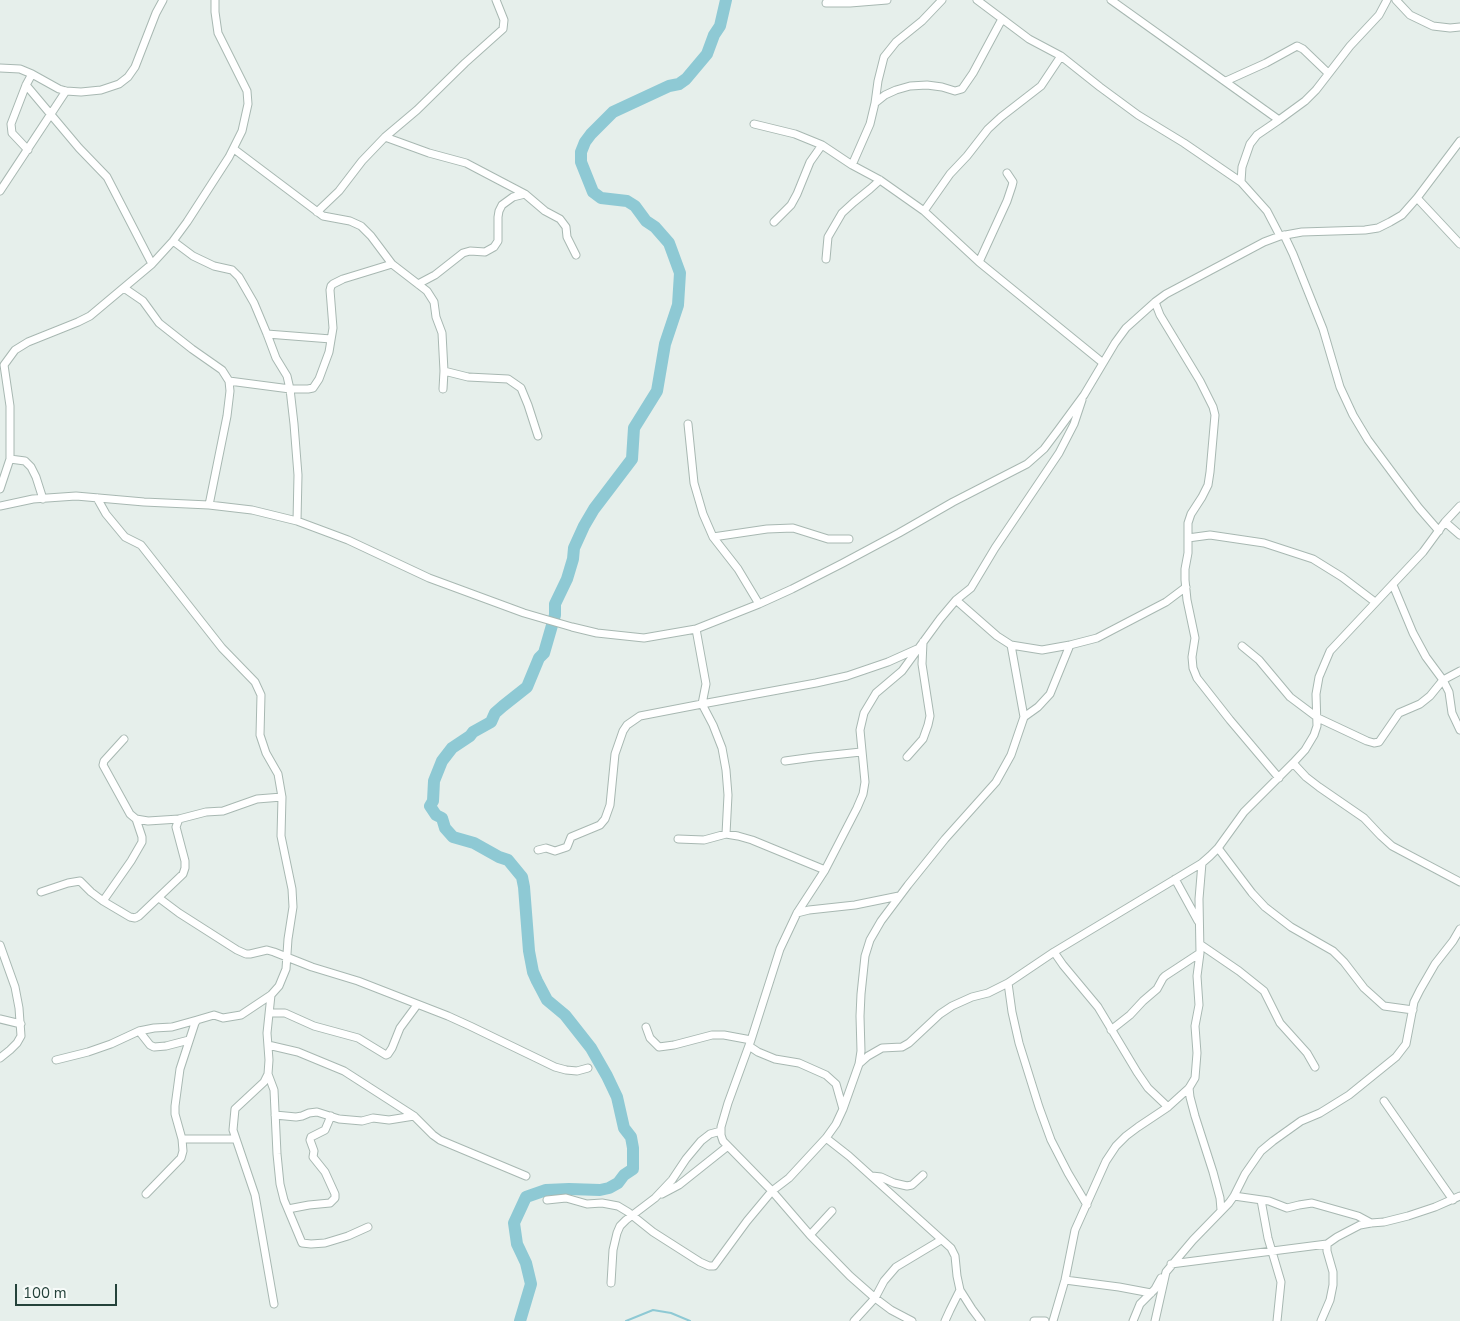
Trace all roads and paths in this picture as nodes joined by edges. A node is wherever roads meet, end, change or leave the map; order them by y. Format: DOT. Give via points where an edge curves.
graph roads {
  1 [pos="163,0"];
  2 [pos="215,0"];
  3 [pos="496,0"];
  4 [pos="886,0"];
  5 [pos="941,0"];
  6 [pos="977,0"];
  7 [pos="1112,0"];
  8 [pos="1387,0"];
  9 [pos="1396,0"];
  10 [pos="826,3"];
  11 [pos="1002,19"];
  12 [pos="1460,27"];
  13 [pos="1061,56"];
  14 [pos="0,68"];
  15 [pos="1328,73"];
  16 [pos="32,74"];
  17 [pos="1226,81"];
  18 [pos="26,85"];
  19 [pos="66,91"];
  20 [pos="875,103"];
  21 [pos="50,114"];
  22 [pos="1279,120"];
  23 [pos="754,124"];
  24 [pos="385,136"];
  25 [pos="1460,141"];
  26 [pos="822,145"];
  27 [pos="234,149"];
  28 [pos="28,150"];
  29 [pos="852,165"];
  30 [pos="1006,173"];
  31 [pos="880,180"];
  32 [pos="1241,182"];
  33 [pos="0,191"];
  34 [pos="525,194"];
  35 [pos="1417,198"];
  36 [pos="924,211"];
  37 [pos="317,212"];
  38 [pos="774,222"];
  39 [pos="1282,235"];
  40 [pos="173,241"];
  41 [pos="1460,244"];
  42 [pos="576,255"];
  43 [pos="826,259"];
  44 [pos="978,262"];
  45 [pos="152,264"];
  46 [pos="392,264"];
  47 [pos="418,284"];
  48 [pos="124,288"];
  49 [pos="1154,302"];
  50 [pos="267,334"];
  51 [pos="332,338"];
  52 [pos="1103,362"];
  53 [pos="2,364"];
  54 [pos="444,371"];
  55 [pos="229,381"];
  56 [pos="290,389"];
  57 [pos="443,389"];
  58 [pos="1084,395"];
  59 [pos="688,424"];
  60 [pos="538,436"];
  61 [pos="10,459"];
  62 [pos="0,489"];
  63 [pos="96,498"];
  64 [pos="43,499"];
  65 [pos="209,504"];
  66 [pos="0,506"];
  67 [pos="1460,506"];
  68 [pos="297,521"];
  69 [pos="1445,522"];
  70 [pos="1439,531"];
  71 [pos="1460,535"];
  72 [pos="713,537"];
  73 [pos="849,538"];
  74 [pos="1188,538"];
  75 [pos="1393,585"];
  76 [pos="1186,587"];
  77 [pos="956,600"];
  78 [pos="1375,602"];
  79 [pos="759,604"];
  80 [pos="696,629"];
  81 [pos="923,642"];
  82 [pos="1011,645"];
  83 [pos="1070,645"];
  84 [pos="1242,646"];
  85 [pos="918,649"];
  86 [pos="1460,671"];
  87 [pos="1443,680"];
  88 [pos="702,704"];
  89 [pos="1024,717"];
  90 [pos="1318,718"];
  91 [pos="1460,730"];
  92 [pos="124,739"];
  93 [pos="861,752"];
  94 [pos="907,757"];
  95 [pos="786,761"];
  96 [pos="1293,764"];
  97 [pos="1279,778"];
  98 [pos="282,797"];
  99 [pos="136,819"];
  100 [pos="179,819"];
  101 [pos="726,834"];
  102 [pos="678,838"];
  103 [pos="1218,848"];
  104 [pos="538,850"];
  105 [pos="1202,863"];
  106 [pos="825,870"];
  107 [pos="1175,879"];
  108 [pos="1460,882"];
  109 [pos="41,892"];
  110 [pos="899,896"];
  111 [pos="158,898"];
  112 [pos="103,901"];
  113 [pos="797,913"];
  114 [pos="1199,923"];
  115 [pos="1460,929"];
  116 [pos="1201,945"];
  117 [pos="0,946"];
  118 [pos="1054,952"];
  119 [pos="1200,953"];
  120 [pos="286,956"];
  121 [pos="1008,983"];
  122 [pos="271,995"];
  123 [pos="417,1004"];
  124 [pos="1413,1010"];
  125 [pos="270,1013"];
  126 [pos="0,1019"];
  127 [pos="197,1020"];
  128 [pos="20,1024"];
  129 [pos="646,1027"];
  130 [pos="1112,1030"];
  131 [pos="139,1031"];
  132 [pos="189,1040"];
  133 [pos="750,1043"];
  134 [pos="268,1045"];
  135 [pos="0,1058"];
  136 [pos="56,1060"];
  137 [pos="859,1064"];
  138 [pos="1315,1067"];
  139 [pos="588,1068"];
  140 [pos="268,1074"];
  141 [pos="1189,1088"];
  142 [pos="1384,1101"];
  143 [pos="1168,1107"];
  144 [pos="843,1109"];
  145 [pos="275,1115"];
  146 [pos="331,1116"];
  147 [pos="414,1116"];
  148 [pos="721,1130"];
  149 [pos="826,1138"];
  150 [pos="182,1139"];
  151 [pos="235,1139"];
  152 [pos="728,1146"];
  153 [pos="923,1175"];
  154 [pos="526,1176"];
  155 [pos="872,1176"];
  156 [pos="772,1191"];
  157 [pos="146,1194"];
  158 [pos="1234,1196"];
  159 [pos="1460,1196"];
  160 [pos="655,1198"];
  161 [pos="547,1200"];
  162 [pos="1261,1200"];
  163 [pos="1453,1200"];
  164 [pos="1087,1205"];
  165 [pos="288,1209"];
  166 [pos="832,1210"];
  167 [pos="1221,1210"];
  168 [pos="631,1216"];
  169 [pos="1371,1223"];
  170 [pos="368,1227"];
  171 [pos="810,1235"];
  172 [pos="941,1240"];
  173 [pos="1327,1244"];
  174 [pos="1272,1252"];
  175 [pos="1173,1263"];
  176 [pos="1065,1280"];
  177 [pos="612,1283"];
  178 [pos="960,1290"];
  179 [pos="1151,1293"];
  180 [pos="875,1298"];
  181 [pos="274,1304"];
  182 [pos="854,1321"];
  183 [pos="912,1321"];
  184 [pos="945,1321"];
  185 [pos="981,1321"];
  186 [pos="1034,1321"];
  187 [pos="1045,1321"];
  188 [pos="1053,1321"];
  189 [pos="1133,1321"];
  190 [pos="1155,1321"];
  191 [pos="1277,1321"];
  192 [pos="1322,1321"];
  1 -- 19 [label="street" via="128,77 101,90"];
  2 -- 27 [label="street" via="218,33 248,97 242,131"];
  3 -- 24 [label="street" via="504,20 503,29"];
  4 -- 10 [label="street"];
  5 -- 20 [label="street" via="884,57"];
  6 -- 11 [label="street"];
  7 -- 17 [label="street"];
  8 -- 15 [label="street" via="1379,15"];
  9 -- 12 [label="street" via="1410,14 1433,26"];
  11 -- 13 [label="street" via="1029,39"];
  11 -- 20 [label="street" via="962,89 910,86 890,92"];
  13 -- 32 [label="street" via="1127,108"];
  13 -- 36 [label="street" via="1041,86 988,129 945,180"];
  14 -- 16 [label="street"];
  15 -- 17 [label="street" via="1297,46"];
  15 -- 22 [label="street" via="1305,101"];
  16 -- 18 [label="street"];
  16 -- 19 [label="street"];
  17 -- 22 [label="street"];
  18 -- 21 [label="street"];
  18 -- 28 [label="street" via="10,129"];
  19 -- 21 [label="street"];
  20 -- 29 [label="street" via="870,124"];
  21 -- 28 [label="street"];
  21 -- 45 [label="street" via="107,177"];
  22 -- 32 [label="street" via="1250,144"];
  23 -- 26 [label="street" via="795,134"];
  24 -- 34 [label="street" via="466,163"];
  24 -- 37 [label="street"];
  25 -- 35 [label="street"];
  26 -- 29 [label="street"];
  26 -- 38 [label="street" via="810,162 791,205"];
  27 -- 37 [label="street"];
  27 -- 40 [label="street"];
  28 -- 33 [label="street"];
  29 -- 31 [label="street"];
  30 -- 44 [label="street" via="1013,182 1012,186"];
  31 -- 36 [label="street"];
  31 -- 43 [label="street" via="842,213 828,237"];
  32 -- 39 [label="street"];
  34 -- 42 [label="street" via="560,219"];
  34 -- 47 [label="street" via="513,197 499,210 498,240 494,247 485,252 463,253"];
  35 -- 39 [label="street" via="1402,214 1378,228"];
  35 -- 41 [label="street"];
  36 -- 44 [label="street"];
  37 -- 46 [label="street" via="361,226"];
  39 -- 49 [label="street"];
  39 -- 70 [label="street" via="1293,254 1353,416 1396,479"];
  40 -- 45 [label="street"];
  40 -- 50 [label="street" via="193,256 232,270 254,303"];
  44 -- 52 [label="street"];
  45 -- 48 [label="street"];
  46 -- 47 [label="street"];
  46 -- 51 [label="street" via="333,284 330,290"];
  47 -- 54 [label="street" via="428,291 434,302 442,333"];
  48 -- 53 [label="street" via="90,316 28,342"];
  48 -- 55 [label="street" via="143,301 159,323 222,370"];
  49 -- 52 [label="street" via="1126,328"];
  49 -- 74 [label="street" via="1200,381 1215,415 1210,478 1189,518"];
  50 -- 51 [label="street"];
  50 -- 56 [label="street"];
  51 -- 56 [label="street" via="316,385 308,389"];
  52 -- 58 [label="street"];
  53 -- 61 [label="street" via="10,406"];
  54 -- 57 [label="street"];
  54 -- 60 [label="street" via="468,377 508,379 521,388"];
  55 -- 56 [label="street"];
  55 -- 65 [label="street" via="227,416"];
  56 -- 68 [label="street" via="298,474"];
  58 -- 77 [label="street" via="1059,453 970,588"];
  58 -- 79 [label="street" via="1044,449 1027,464 843,564"];
  59 -- 72 [label="street" via="694,483"];
  61 -- 62 [label="street"];
  61 -- 64 [label="street" via="26,461 31,467"];
  63 -- 64 [label="street"];
  63 -- 65 [label="street"];
  63 -- 98 [label="street" via="126,537 141,545 222,648 255,682 261,695 260,735 278,774"];
  64 -- 66 [label="street"];
  65 -- 68 [label="street"];
  67 -- 69 [label="street"];
  68 -- 80 [label="street" via="348,540 429,578 524,613 597,633 644,638"];
  69 -- 70 [label="street"];
  69 -- 71 [label="street"];
  70 -- 75 [label="street"];
  72 -- 73 [label="street" via="793,528 828,539"];
  72 -- 79 [label="street"];
  74 -- 76 [label="street"];
  74 -- 78 [label="street" via="1210,535 1264,543 1313,558"];
  75 -- 78 [label="street"];
  75 -- 87 [label="street" via="1413,634"];
  76 -- 83 [label="street" via="1166,602 1097,638"];
  76 -- 97 [label="street" via="1196,638 1192,663 1196,678"];
  77 -- 81 [label="street"];
  77 -- 82 [label="street"];
  78 -- 90 [label="street" via="1330,651 1324,662 1316,694"];
  79 -- 80 [label="street"];
  80 -- 88 [label="street" via="706,684"];
  81 -- 85 [label="street"];
  81 -- 94 [label="street" via="922,664 930,716 923,739"];
  82 -- 83 [label="street" via="1042,650"];
  82 -- 89 [label="street"];
  83 -- 89 [label="street" via="1050,694"];
  84 -- 90 [label="street" via="1259,660 1290,698"];
  85 -- 88 [label="street" via="888,662 816,684"];
  85 -- 93 [label="street" via="902,671 876,693 864,713 860,730"];
  86 -- 87 [label="street"];
  87 -- 90 [label="street" via="1420,704 1399,713 1379,742 1367,741"];
  87 -- 91 [label="street"];
  88 -- 101 [label="street" via="724,755 728,796"];
  88 -- 104 [label="street" via="640,716 627,725 615,754 610,805 605,818 600,825 571,837 567,847 555,851"];
  89 -- 110 [label="street" via="1011,755 996,782"];
  90 -- 96 [label="street" via="1314,735"];
  92 -- 99 [label="street" via="103,765 130,814"];
  93 -- 95 [label="street"];
  93 -- 106 [label="street" via="865,782 862,794"];
  96 -- 97 [label="street"];
  96 -- 108 [label="street" via="1319,787 1364,818 1392,846"];
  97 -- 103 [label="street" via="1244,812"];
  98 -- 100 [label="street" via="258,799 223,811"];
  98 -- 120 [label="street" via="281,836 294,907"];
  99 -- 100 [label="street"];
  99 -- 112 [label="street" via="142,842"];
  100 -- 111 [label="street" via="176,827 185,868 183,874"];
  101 -- 102 [label="street" via="704,840"];
  101 -- 106 [label="street" via="752,840"];
  103 -- 105 [label="street"];
  103 -- 124 [label="street" via="1266,907 1291,927 1333,952 1384,1006"];
  105 -- 107 [label="street"];
  105 -- 114 [label="street"];
  106 -- 113 [label="street"];
  107 -- 114 [label="street"];
  107 -- 118 [label="street"];
  109 -- 112 [label="street" via="80,881"];
  110 -- 113 [label="street"];
  110 -- 137 [label="street" via="881,920 866,950 860,1001"];
  111 -- 112 [label="street" via="135,918"];
  111 -- 120 [label="street" via="237,950 250,954 267,950"];
  113 -- 133 [label="street" via="780,949"];
  114 -- 116 [label="street"];
  115 -- 124 [label="street" via="1420,990"];
  116 -- 119 [label="street"];
  116 -- 138 [label="street" via="1264,991 1280,1023"];
  117 -- 128 [label="street" via="15,988"];
  118 -- 121 [label="street"];
  118 -- 130 [label="street"];
  119 -- 130 [label="street" via="1165,976 1157,989"];
  119 -- 141 [label="street" via="1197,976 1199,1005 1195,1026 1198,1053 1195,1078"];
  120 -- 122 [label="street" via="283,978"];
  120 -- 123 [label="street"];
  121 -- 137 [label="street" via="960,1001 902,1048 882,1048"];
  121 -- 164 [label="street" via="1019,1043 1038,1107 1051,1140"];
  122 -- 125 [label="street"];
  122 -- 127 [label="street" via="242,1015 222,1018 214,1015"];
  123 -- 125 [label="street" via="386,1056 358,1038 314,1026 285,1013"];
  123 -- 139 [label="street" via="555,1067 577,1071"];
  124 -- 158 [label="street" via="1406,1044 1396,1057 1335,1104 1301,1121 1261,1151"];
  125 -- 134 [label="street"];
  126 -- 128 [label="street"];
  127 -- 131 [label="street"];
  127 -- 132 [label="street"];
  128 -- 135 [label="street" via="18,1043"];
  129 -- 133 [label="street" via="650,1038 660,1047 712,1035"];
  130 -- 143 [label="street" via="1142,1080"];
  131 -- 132 [label="street" via="154,1047"];
  131 -- 136 [label="street" via="111,1044"];
  132 -- 150 [label="street" via="180,1069 175,1106"];
  133 -- 144 [label="street" via="758,1052 799,1063 826,1075 836,1084"];
  133 -- 148 [label="street"];
  134 -- 140 [label="street"];
  134 -- 147 [label="street" via="298,1052 344,1071"];
  137 -- 144 [label="street"];
  140 -- 145 [label="street" via="274,1090"];
  140 -- 151 [label="street" via="264,1082 235,1109"];
  141 -- 143 [label="street"];
  141 -- 167 [label="street" via="1214,1172"];
  142 -- 163 [label="street"];
  143 -- 164 [label="street" via="1116,1146"];
  144 -- 149 [label="street"];
  145 -- 146 [label="street" via="296,1117 313,1112"];
  145 -- 165 [label="street" via="280,1184"];
  146 -- 147 [label="street" via="389,1120"];
  146 -- 165 [label="street" via="325,1130 310,1140 314,1157 325,1172 335,1198 330,1203"];
  147 -- 154 [label="street" via="440,1140"];
  148 -- 152 [label="street"];
  148 -- 160 [label="street" via="701,1141"];
  149 -- 155 [label="street"];
  149 -- 156 [label="street" via="789,1178"];
  150 -- 151 [label="street"];
  150 -- 157 [label="street" via="181,1158"];
  151 -- 181 [label="street" via="256,1196"];
  152 -- 156 [label="street"];
  152 -- 160 [label="street" via="678,1185"];
  153 -- 155 [label="street" via="907,1186"];
  155 -- 172 [label="street"];
  156 -- 168 [label="street" via="712,1267"];
  156 -- 171 [label="street"];
  158 -- 162 [label="street"];
  158 -- 167 [label="street"];
  159 -- 163 [label="street"];
  160 -- 168 [label="street"];
  161 -- 168 [label="street" via="566,1198 587,1204 611,1204 623,1208"];
  162 -- 169 [label="street" via="1289,1209 1312,1203"];
  162 -- 174 [label="street"];
  163 -- 169 [label="street" via="1408,1216"];
  164 -- 176 [label="street" via="1075,1230"];
  165 -- 170 [label="street" via="302,1243 325,1242"];
  166 -- 171 [label="street"];
  167 -- 175 [label="street"];
  168 -- 177 [label="street" via="620,1226 615,1240"];
  169 -- 173 [label="street" via="1348,1231"];
  171 -- 180 [label="street"];
  172 -- 178 [label="street" via="955,1256"];
  172 -- 180 [label="street" via="896,1267"];
  173 -- 174 [label="street"];
  173 -- 192 [label="street" via="1333,1285"];
  174 -- 175 [label="street"];
  174 -- 191 [label="street" via="1282,1282"];
  175 -- 179 [label="street" via="1165,1268"];
  175 -- 190 [label="street" via="1163,1279"];
  176 -- 179 [label="street"];
  176 -- 188 [label="street"];
  178 -- 184 [label="street"];
  178 -- 185 [label="street"];
  179 -- 189 [label="street" via="1142,1302"];
  180 -- 182 [label="street"];
  180 -- 183 [label="street"];
  186 -- 187 [label="street"];
}
